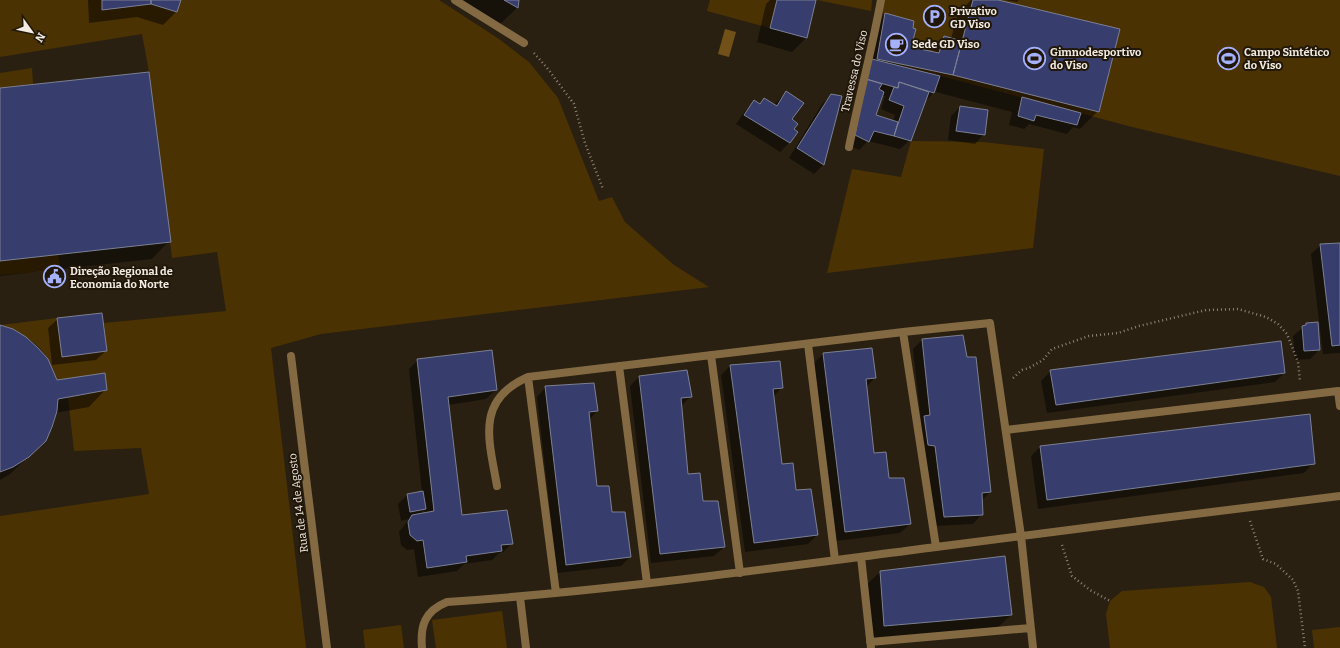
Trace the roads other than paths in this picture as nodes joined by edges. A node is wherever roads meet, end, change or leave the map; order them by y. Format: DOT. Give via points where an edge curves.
graph roads {
  1 [pos="455,0"];
  2 [pos="881,0"];
  3 [pos="524,42"];
  4 [pos="848,147"];
  5 [pos="903,332"];
  6 [pos="808,344"];
  7 [pos="291,356"];
  8 [pos="711,356"];
  9 [pos="619,366"];
  10 [pos="528,377"];
  11 [pos="1340,406"];
  12 [pos="1006,430"];
  13 [pos="497,486"];
  14 [pos="1340,496"];
  15 [pos="1021,536"];
  16 [pos="936,547"];
  17 [pos="861,557"];
  18 [pos="835,560"];
  19 [pos="740,573"];
  20 [pos="647,583"];
  21 [pos="556,593"];
  22 [pos="520,597"];
  23 [pos="1030,628"];
  24 [pos="870,645"];
  25 [pos="327,648"];
  26 [pos="422,648"];
  27 [pos="526,648"];
  28 [pos="1032,648"];
  1 -- 3 [label="street"];
  2 -- 4 [label="street, Travessa do Viso"];
  5 -- 6 [label="street"];
  5 -- 12 [label="street" via="990,323"];
  5 -- 16 [label="street"];
  6 -- 8 [label="street"];
  6 -- 18 [label="street"];
  7 -- 25 [label="street, Rua de 14 de Agosto"];
  8 -- 9 [label="street"];
  8 -- 19 [label="street"];
  9 -- 10 [label="street"];
  9 -- 20 [label="street"];
  10 -- 13 [label="street" via="516,382 494,405 489,426"];
  10 -- 21 [label="street"];
  11 -- 12 [label="street" via="1338,391"];
  12 -- 15 [label="street"];
  14 -- 15 [label="street"];
  15 -- 16 [label="street"];
  15 -- 23 [label="street"];
  16 -- 17 [label="street"];
  17 -- 18 [label="street"];
  17 -- 24 [label="street"];
  18 -- 19 [label="street"];
  19 -- 20 [label="street"];
  20 -- 21 [label="street"];
  21 -- 22 [label="street"];
  22 -- 26 [label="street" via="447,602 436,606 427,615 422,630"];
  22 -- 27 [label="street"];
  23 -- 24 [label="street"];
  23 -- 28 [label="street"];
}
